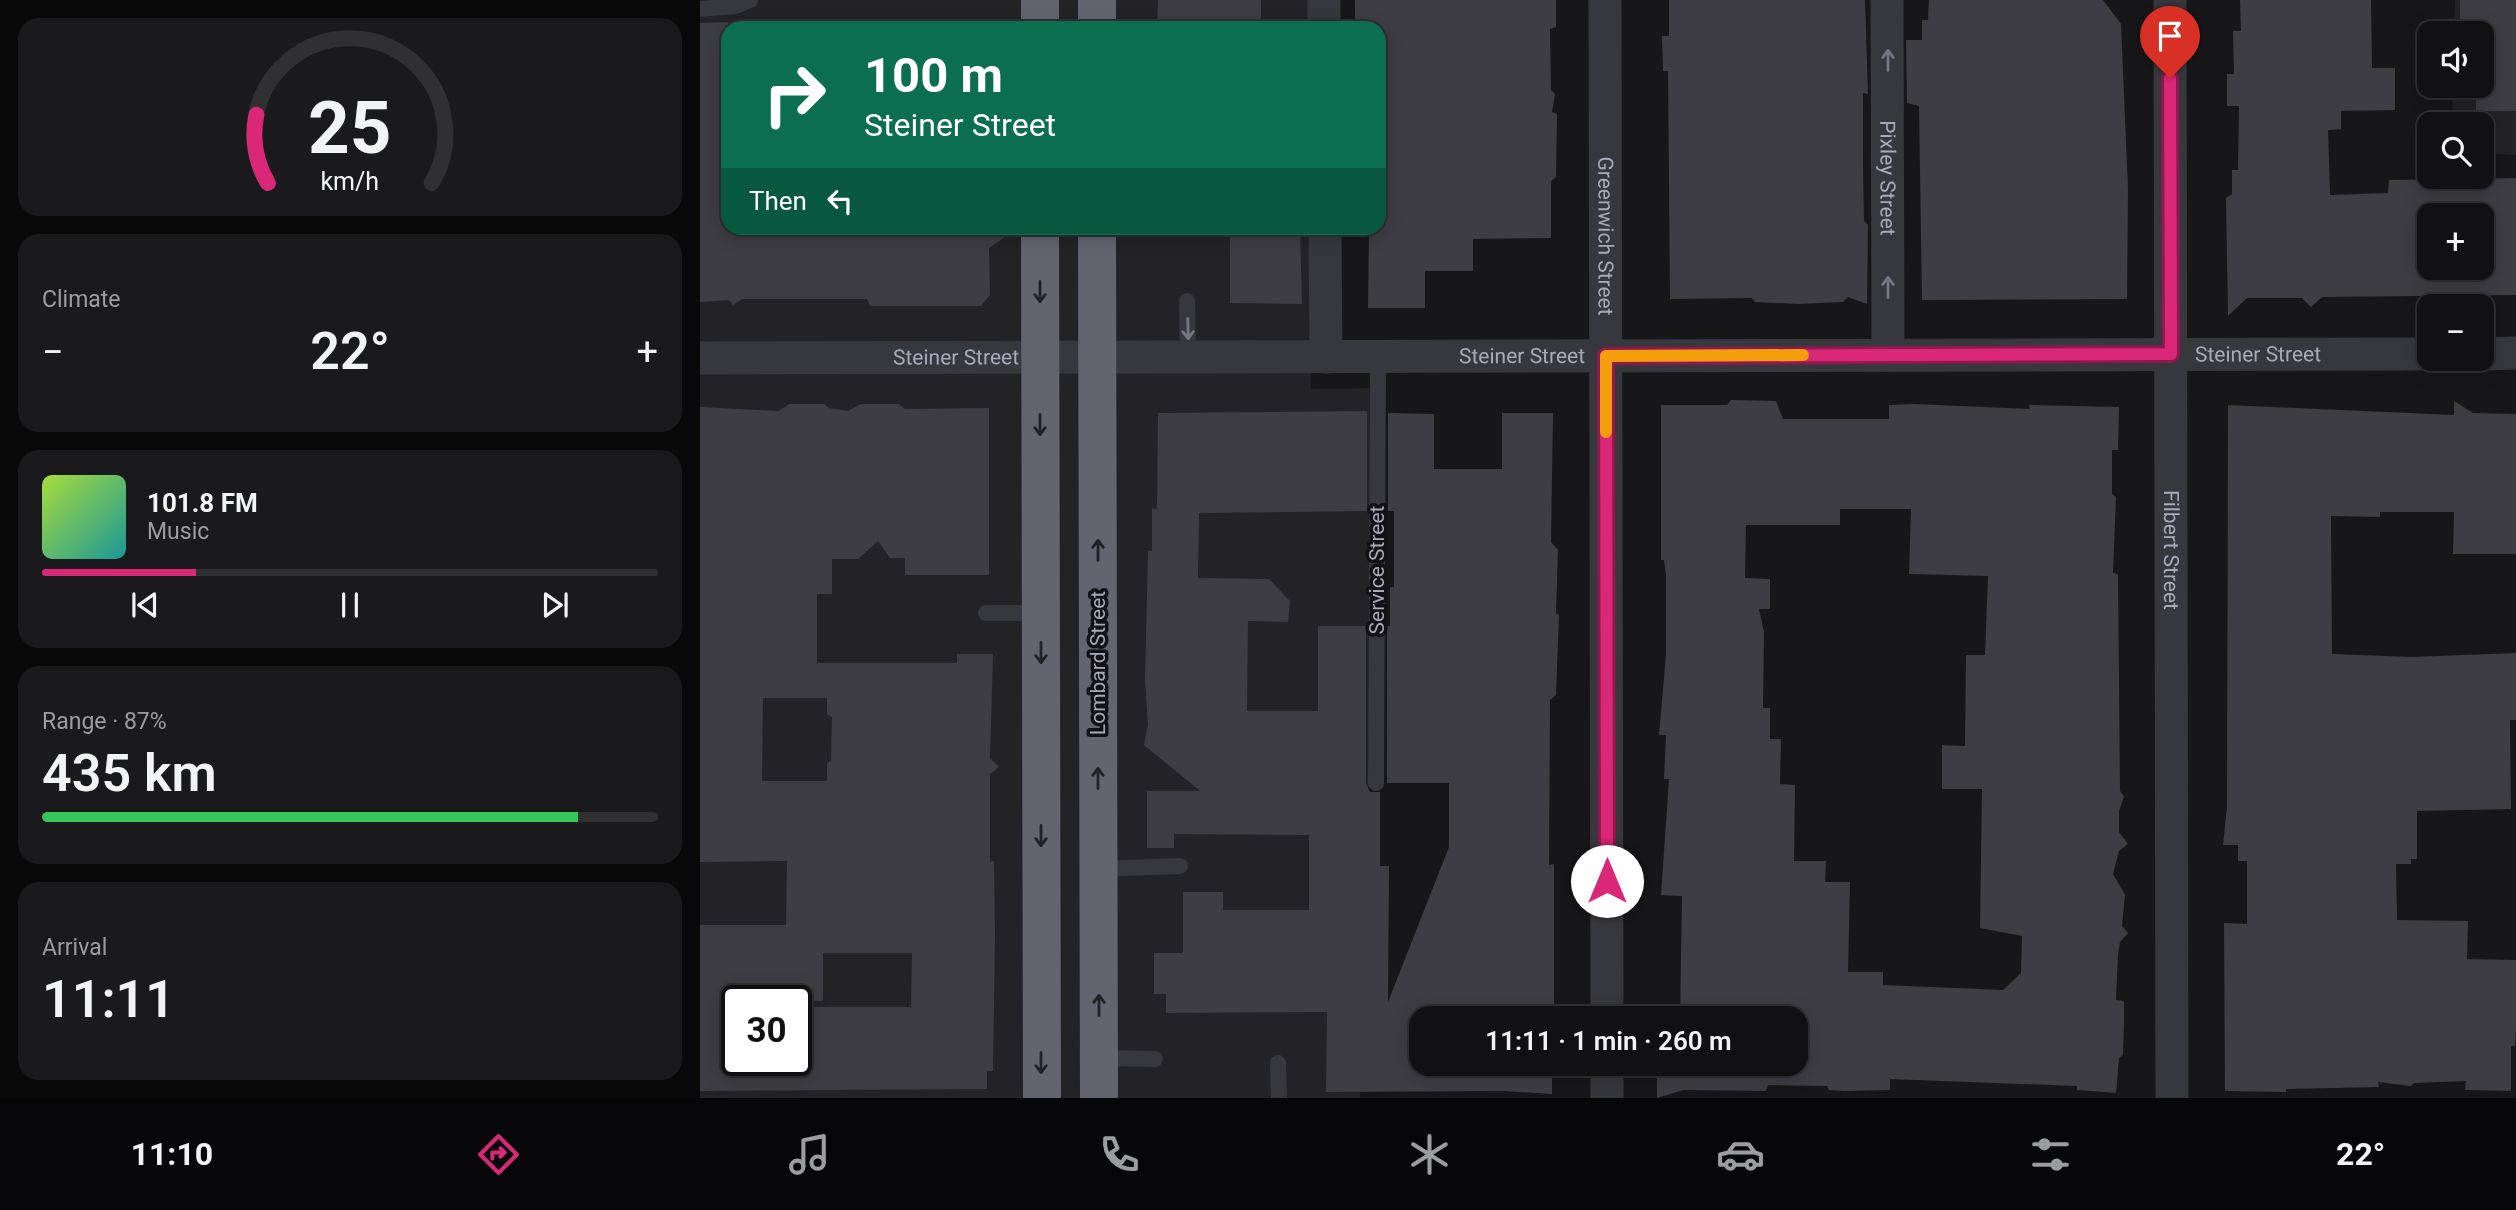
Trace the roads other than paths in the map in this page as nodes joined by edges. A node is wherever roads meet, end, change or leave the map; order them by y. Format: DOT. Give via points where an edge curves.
graph roads {
  1 [pos="750,0"];
  2 [pos="1040,0"];
  3 [pos="1097,0"];
  4 [pos="1324,0"];
  5 [pos="1605,0"];
  6 [pos="1887,0"];
  7 [pos="2170,0"];
  8 [pos="700,9"];
  9 [pos="1040,21"];
  10 [pos="1097,21"];
  11 [pos="1324,21"];
  12 [pos="1040,235"];
  13 [pos="1097,235"];
  14 [pos="1325,235"];
  15 [pos="1187,301"];
  16 [pos="2516,353"];
  17 [pos="2171,354"];
  18 [pos="2417,354"];
  19 [pos="2494,354"];
  20 [pos="1888,355"];
  21 [pos="1606,356"];
  22 [pos="1040,357"];
  23 [pos="1097,357"];
  24 [pos="1188,357"];
  25 [pos="1326,357"];
  26 [pos="1378,357"];
  27 [pos="700,358"];
  28 [pos="986,613"];
  29 [pos="1041,613"];
  30 [pos="1376,783"];
  31 [pos="1180,866"];
  32 [pos="1098,869"];
  33 [pos="1607,1006"];
  34 [pos="1099,1058"];
  35 [pos="1155,1059"];
  36 [pos="1278,1063"];
  37 [pos="1607,1076"];
  38 [pos="1042,1098"];
  39 [pos="1099,1098"];
  40 [pos="1279,1098"];
  41 [pos="1607,1098"];
  42 [pos="2172,1098"];
  1 -- 8 [label="lane" via="721,9"];
  2 -- 9 [label="highway"];
  3 -- 10 [label="highway"];
  4 -- 11 [label="street"];
  5 -- 21 [label="street, Greenwich Street"];
  20 -- 6 [label="street, Pixley Street, one-way"];
  7 -- 17 [label="street, Filbert Street"];
  12 -- 22 [label="highway, one-way"];
  13 -- 23 [label="highway, Lombard Street"];
  14 -- 25 [label="street"];
  15 -- 24 [label="lane, one-way"];
  16 -- 19 [label="street"];
  17 -- 18 [label="street, Steiner Street"];
  17 -- 20 [label="street, Steiner Street"];
  17 -- 42 [label="street, Filbert Street"];
  20 -- 21 [label="street, Steiner Street"];
  21 -- 26 [label="street, Steiner Street"];
  21 -- 33 [label="street, Greenwich Street"];
  22 -- 23 [label="street, Steiner Street"];
  22 -- 27 [label="street, Steiner Street"];
  22 -- 29 [label="highway, one-way"];
  23 -- 24 [label="street, Steiner Street"];
  32 -- 23 [label="highway, Lombard Street, one-way"];
  24 -- 25 [label="street, Steiner Street"];
  25 -- 26 [label="street, Steiner Street"];
  26 -- 30 [label="lane, Service Street"];
  28 -- 29 [label="lane"];
  29 -- 38 [label="highway, one-way"];
  31 -- 32 [label="lane"];
  34 -- 32 [label="highway, Lombard Street, one-way"];
  34 -- 35 [label="lane"];
  34 -- 39 [label="highway, Lombard Street"];
  36 -- 40 [label="lane"];
  37 -- 41 [label="street"];
}
